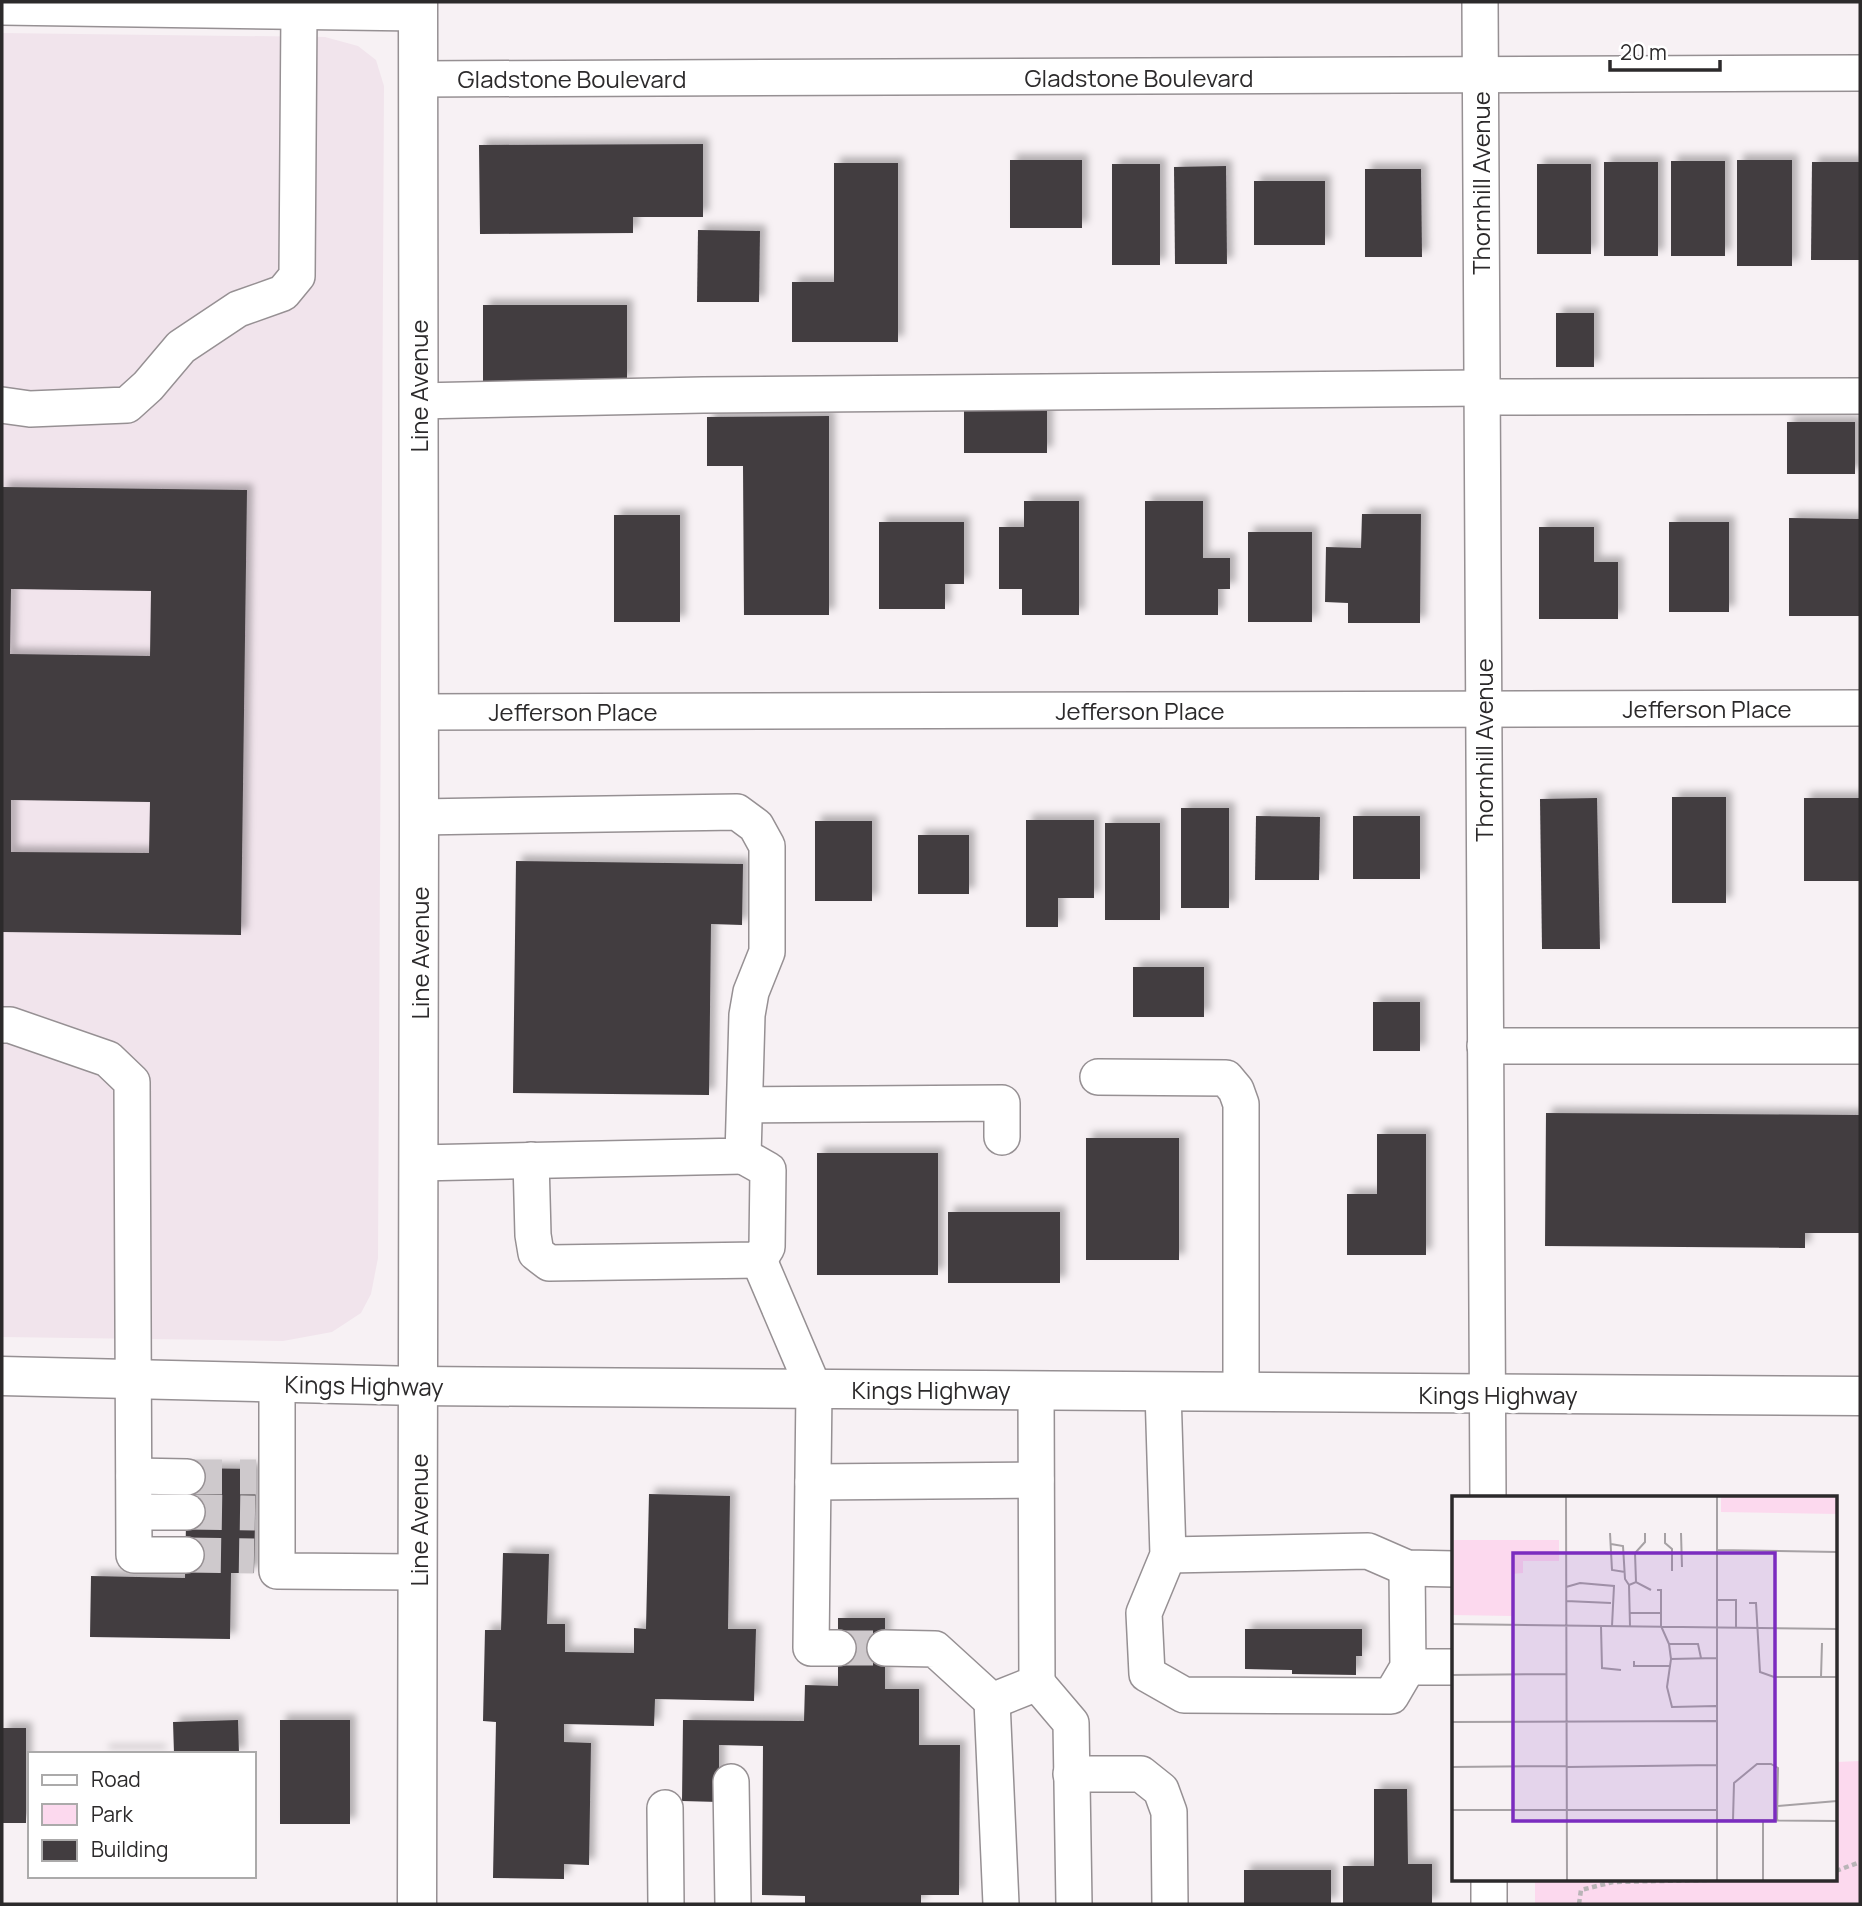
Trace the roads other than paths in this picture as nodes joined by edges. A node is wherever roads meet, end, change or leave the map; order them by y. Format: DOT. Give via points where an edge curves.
graph roads {
  1 [pos="1480,2"];
  2 [pos="89,5"];
  3 [pos="2,7"];
  4 [pos="418,8"];
  5 [pos="299,12"];
  6 [pos="1860,73"];
  7 [pos="1479,76"];
  8 [pos="418,79"];
  9 [pos="1481,392"];
  10 [pos="1860,396"];
  11 [pos="418,401"];
  12 [pos="2,405"];
  13 [pos="1483,708"];
  14 [pos="1860,708"];
  15 [pos="419,712"];
  16 [pos="419,817"];
  17 [pos="2,1025"];
  18 [pos="1485,1046"];
  19 [pos="1860,1046"];
  20 [pos="1098,1077"];
  21 [pos="745,1105"];
  22 [pos="1002,1137"];
  23 [pos="743,1156"];
  24 [pos="531,1160"];
  25 [pos="418,1163"];
  26 [pos="759,1260"];
  27 [pos="2,1377"];
  28 [pos="134,1380"];
  29 [pos="276,1383"];
  30 [pos="418,1386"];
  31 [pos="814,1389"];
  32 [pos="1037,1390"];
  33 [pos="1163,1391"];
  34 [pos="1241,1392"];
  35 [pos="1487,1394"];
  36 [pos="1860,1396"];
  37 [pos="134,1476"];
  38 [pos="187,1477"];
  39 [pos="1037,1480"];
  40 [pos="813,1482"];
  41 [pos="1488,1496"];
  42 [pos="135,1512"];
  43 [pos="187,1512"];
  44 [pos="186,1555"];
  45 [pos="1168,1555"];
  46 [pos="1407,1569"];
  47 [pos="1452,1569"];
  48 [pos="418,1572"];
  49 [pos="838,1648"];
  50 [pos="885,1648"];
  51 [pos="1408,1667"];
  52 [pos="1452,1667"];
  53 [pos="1037,1683"];
  54 [pos="992,1701"];
  55 [pos="1072,1774"];
  56 [pos="731,1782"];
  57 [pos="665,1808"];
  58 [pos="1489,1882"];
  59 [pos="416,1904"];
  60 [pos="666,1904"];
  61 [pos="733,1904"];
  62 [pos="1001,1904"];
  63 [pos="1074,1904"];
  64 [pos="1170,1904"];
  65 [pos="1489,1904"];
  1 -- 7 [label="street, Thornhill Avenue"];
  2 -- 3 [label="street"];
  2 -- 5 [label="street"];
  4 -- 5 [label="street"];
  4 -- 8 [label="main road, Line Avenue"];
  5 -- 12 [label="street" via="297,276 283,293 238,309 181,347 127,405"];
  6 -- 7 [label="street, Gladstone Boulevard"];
  7 -- 8 [label="street, Gladstone Boulevard"];
  7 -- 9 [label="street, Thornhill Avenue"];
  8 -- 11 [label="main road, Line Avenue"];
  9 -- 10 [label="street"];
  9 -- 11 [label="street"];
  9 -- 13 [label="street, Thornhill Avenue"];
  11 -- 15 [label="main road, Line Avenue"];
  13 -- 14 [label="street, Jefferson Place"];
  13 -- 15 [label="street, Jefferson Place"];
  13 -- 18 [label="street, Thornhill Avenue"];
  15 -- 16 [label="main road, Line Avenue"];
  16 -- 21 [label="street" via="737,811 756,825 767,846 767,952 747,1016"];
  16 -- 25 [label="main road, Line Avenue"];
  17 -- 28 [label="street" via="108,1059 132,1082"];
  18 -- 19 [label="street"];
  18 -- 35 [label="street, Thornhill Avenue"];
  20 -- 34 [label="street" via="1226,1078 1236,1090 1241,1104"];
  21 -- 22 [label="street" via="1002,1103"];
  21 -- 23 [label="street"];
  23 -- 24 [label="street"];
  23 -- 26 [label="street" via="768,1170 767,1247"];
  24 -- 25 [label="street"];
  24 -- 26 [label="street" via="536,1254 549,1263"];
  25 -- 30 [label="main road, Line Avenue"];
  26 -- 31 [label="street"];
  27 -- 28 [label="main road, Kings Highway"];
  28 -- 29 [label="main road, Kings Highway"];
  28 -- 37 [label="street"];
  29 -- 30 [label="main road, Kings Highway"];
  29 -- 48 [label="street" via="266,1477 265,1557 276,1571"];
  30 -- 31 [label="main road, Kings Highway"];
  30 -- 48 [label="main road, Line Avenue"];
  31 -- 32 [label="main road, Kings Highway"];
  31 -- 40 [label="street"];
  32 -- 33 [label="main road, Kings Highway"];
  32 -- 39 [label="street"];
  33 -- 34 [label="main road, Kings Highway"];
  33 -- 45 [label="street"];
  34 -- 35 [label="main road, Kings Highway"];
  35 -- 36 [label="main road, Kings Highway"];
  35 -- 41 [label="street, Thornhill Avenue"];
  37 -- 38 [label="street"];
  37 -- 42 [label="street"];
  39 -- 40 [label="street"];
  39 -- 53 [label="street"];
  40 -- 49 [label="street" via="811,1648"];
  42 -- 43 [label="street"];
  42 -- 44 [label="street" via="134,1555"];
  45 -- 46 [label="street" via="1368,1552"];
  45 -- 51 [label="street" via="1144,1613 1147,1674 1184,1695 1391,1696"];
  46 -- 47 [label="street"];
  46 -- 51 [label="street"];
  48 -- 59 [label="main road, Line Avenue"];
  50 -- 54 [label="street" via="935,1649"];
  51 -- 52 [label="street"];
  53 -- 54 [label="street"];
  53 -- 55 [label="street" via="1071,1723"];
  54 -- 62 [label="street"];
  55 -- 63 [label="street"];
  55 -- 64 [label="street" via="1141,1774 1161,1790 1169,1812"];
  56 -- 61 [label="street"];
  57 -- 60 [label="street"];
  58 -- 65 [label="street"];
}
